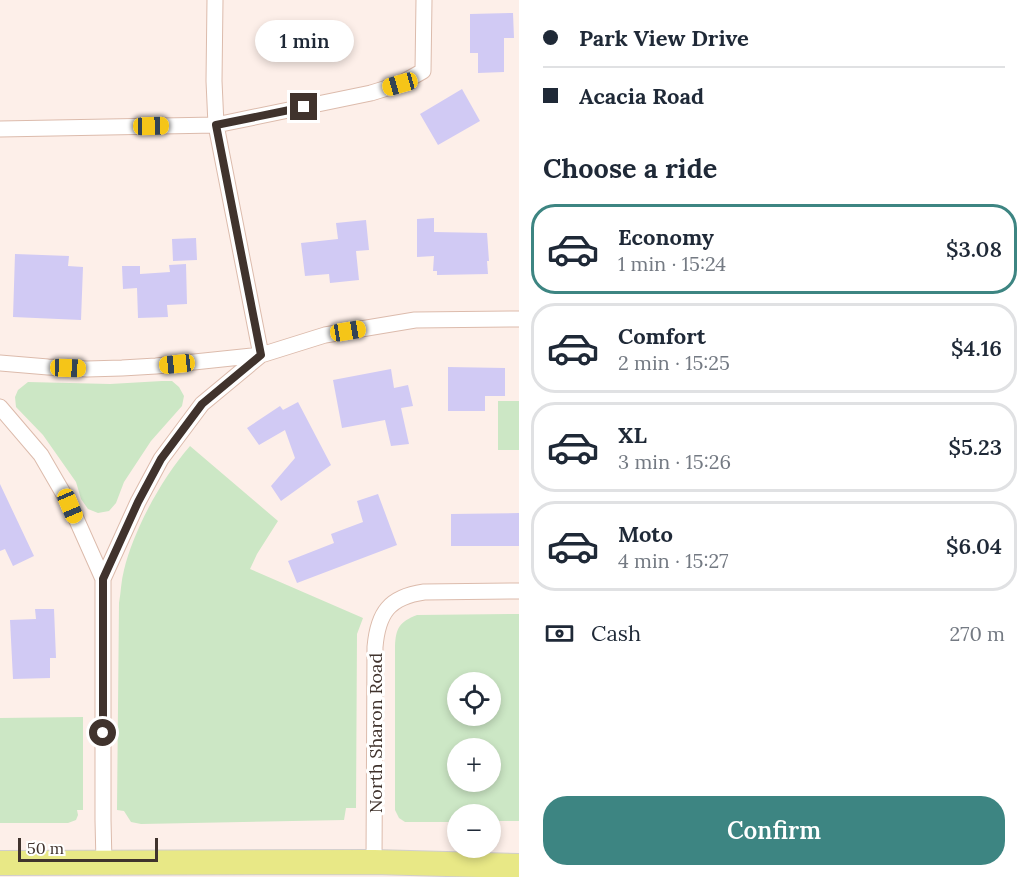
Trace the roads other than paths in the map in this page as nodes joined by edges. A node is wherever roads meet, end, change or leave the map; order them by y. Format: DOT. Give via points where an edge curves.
graph roads {
  1 [pos="215,0"];
  2 [pos="424,0"];
  3 [pos="216,125"];
  4 [pos="0,129"];
  5 [pos="519,319"];
  6 [pos="261,355"];
  7 [pos="0,363"];
  8 [pos="0,407"];
  9 [pos="103,579"];
  10 [pos="519,591"];
  11 [pos="374,862"];
  12 [pos="0,863"];
  13 [pos="104,863"];
  14 [pos="519,866"];
  1 -- 3 [label="street"];
  2 -- 3 [label="street" via="423,71 400,84 370,93"];
  3 -- 4 [label="street"];
  3 -- 6 [label="street"];
  5 -- 6 [label="street" via="415,320 325,334"];
  6 -- 7 [label="street" via="122,368"];
  6 -- 9 [label="street" via="202,404 161,459"];
  8 -- 9 [label="street" via="41,455 70,506"];
  9 -- 13 [label="street"];
  10 -- 11 [label="street, North Sharon Road" via="424,592 404,597 387,608 378,626 375,647"];
  11 -- 13 [label="main road"];
  11 -- 14 [label="main road"];
  12 -- 13 [label="main road"];
}
